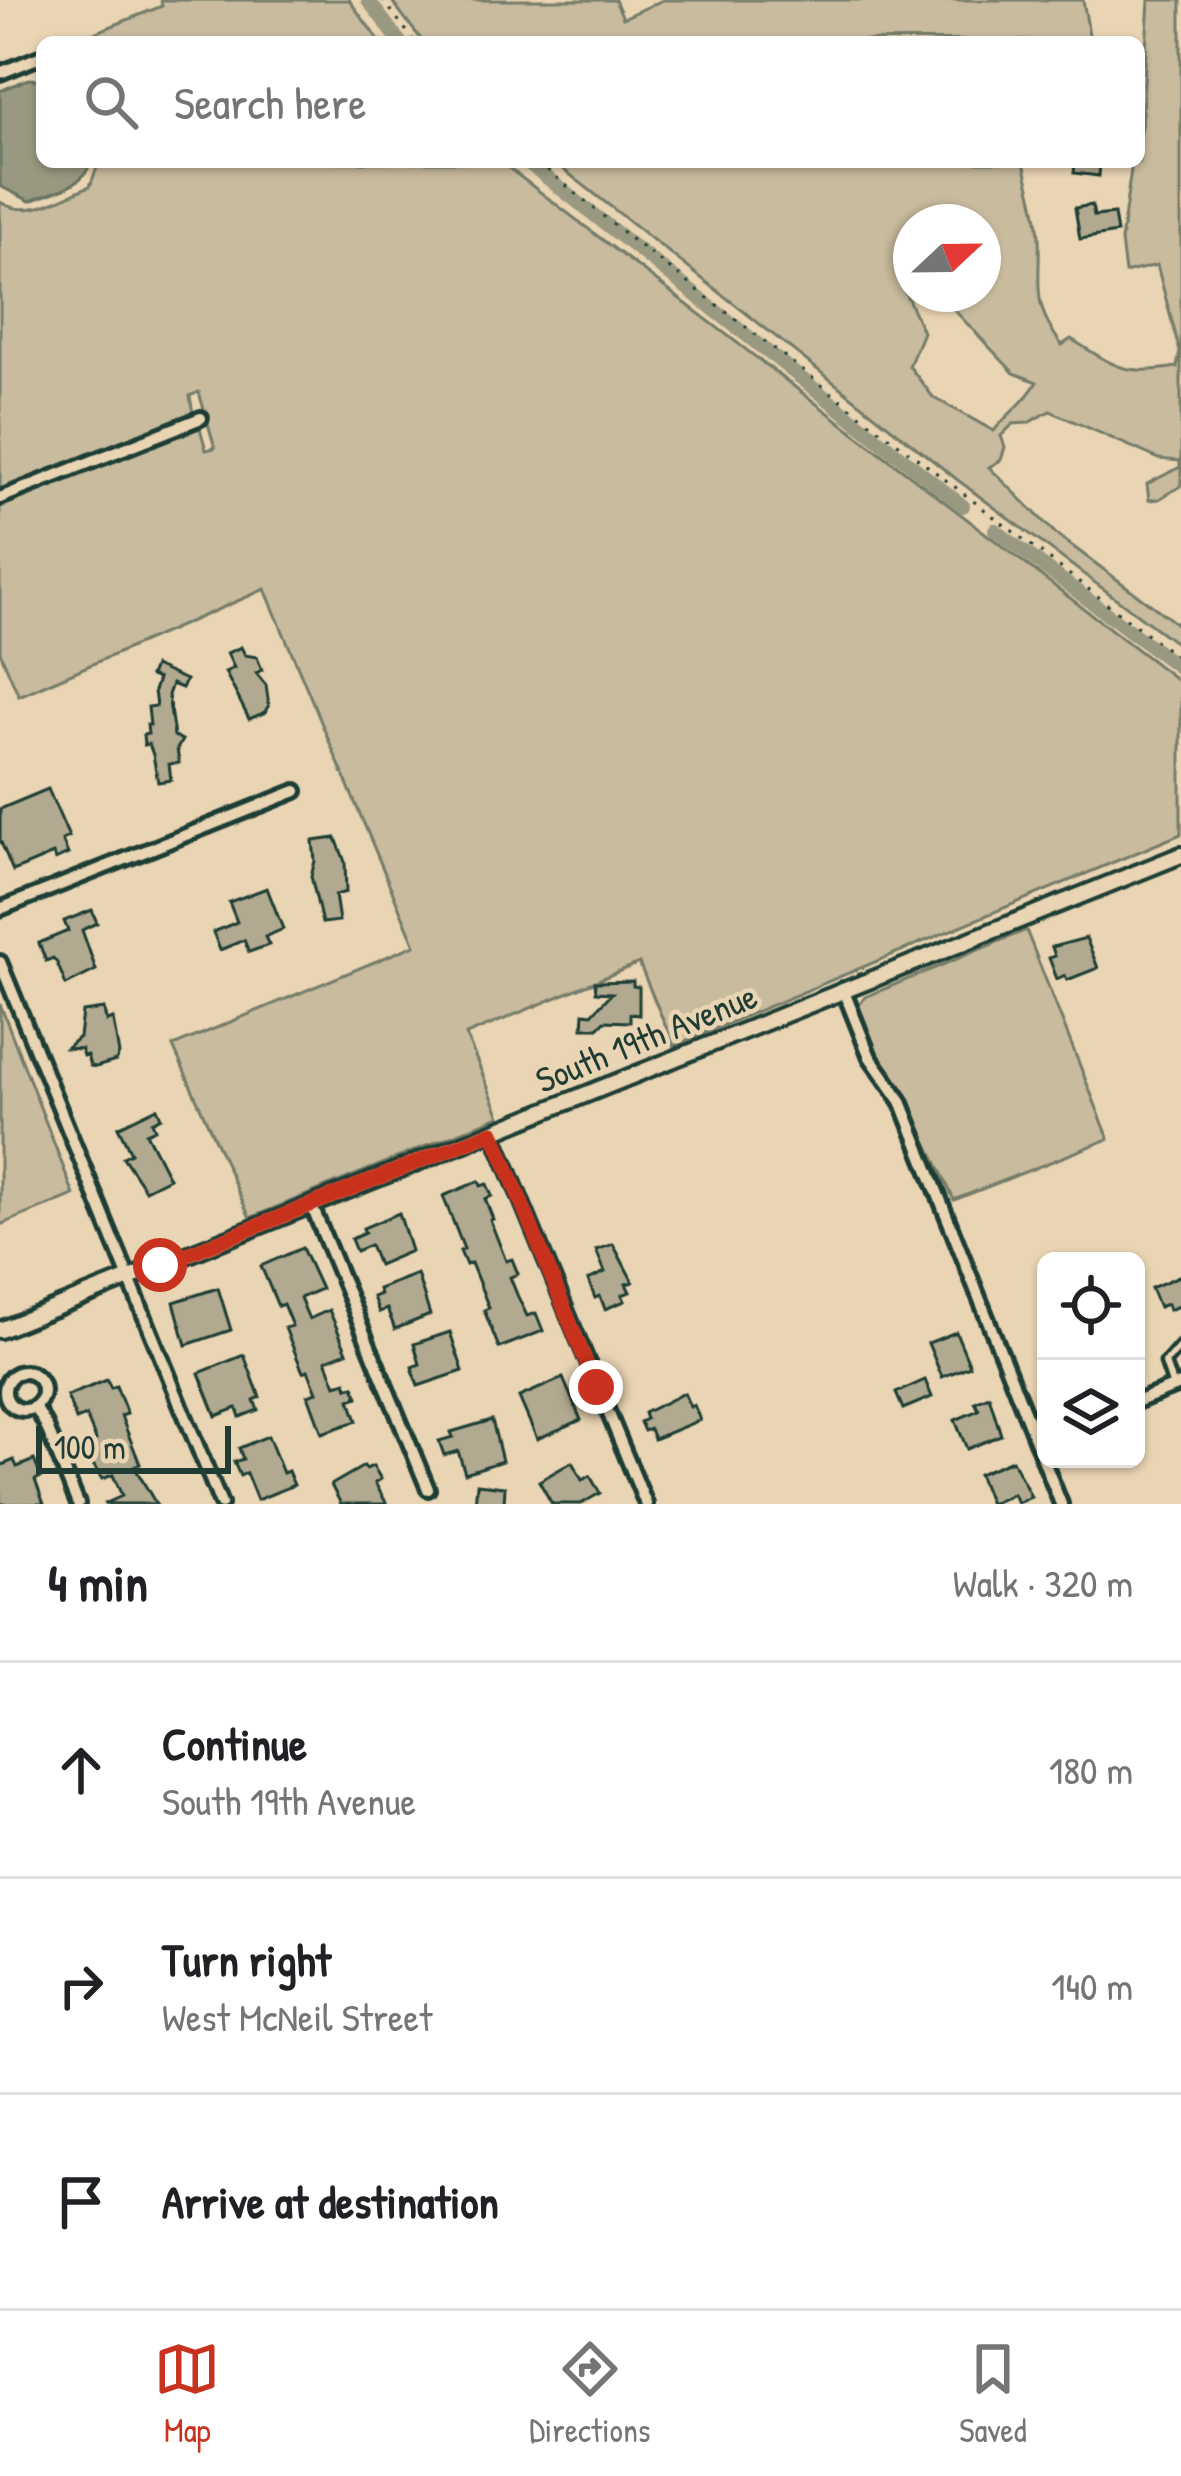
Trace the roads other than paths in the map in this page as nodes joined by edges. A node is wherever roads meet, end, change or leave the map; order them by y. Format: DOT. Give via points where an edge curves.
graph roads {
  1 [pos="36,59"];
  2 [pos="0,74"];
  3 [pos="201,418"];
  4 [pos="0,498"];
  5 [pos="296,790"];
  6 [pos="1181,855"];
  7 [pos="0,909"];
  8 [pos="0,962"];
  9 [pos="843,989"];
  10 [pos="493,1132"];
  11 [pos="311,1204"];
  12 [pos="129,1278"];
  13 [pos="0,1330"];
  14 [pos="1181,1345"];
  15 [pos="1177,1386"];
  16 [pos="1145,1398"];
  17 [pos="35,1407"];
  18 [pos="428,1489"];
  19 [pos="78,1504"];
  20 [pos="221,1504"];
  21 [pos="646,1504"];
  22 [pos="1060,1504"];
  1 -- 2 [label="street"];
  3 -- 4 [label="street"];
  5 -- 7 [label="street"];
  6 -- 9 [label="street, South 19th Avenue"];
  8 -- 12 [label="street"];
  9 -- 10 [label="street, South 19th Avenue"];
  9 -- 22 [label="street" via="870,1058 901,1101"];
  10 -- 11 [label="street, South 19th Avenue"];
  10 -- 21 [label="street"];
  11 -- 12 [label="street, South 19th Avenue"];
  11 -- 18 [label="street"];
  12 -- 13 [label="street, South 19th Avenue"];
  12 -- 20 [label="street"];
  14 -- 15 [label="lane" via="1166,1363"];
  15 -- 16 [label="street"];
  17 -- 19 [label="street"];
}
